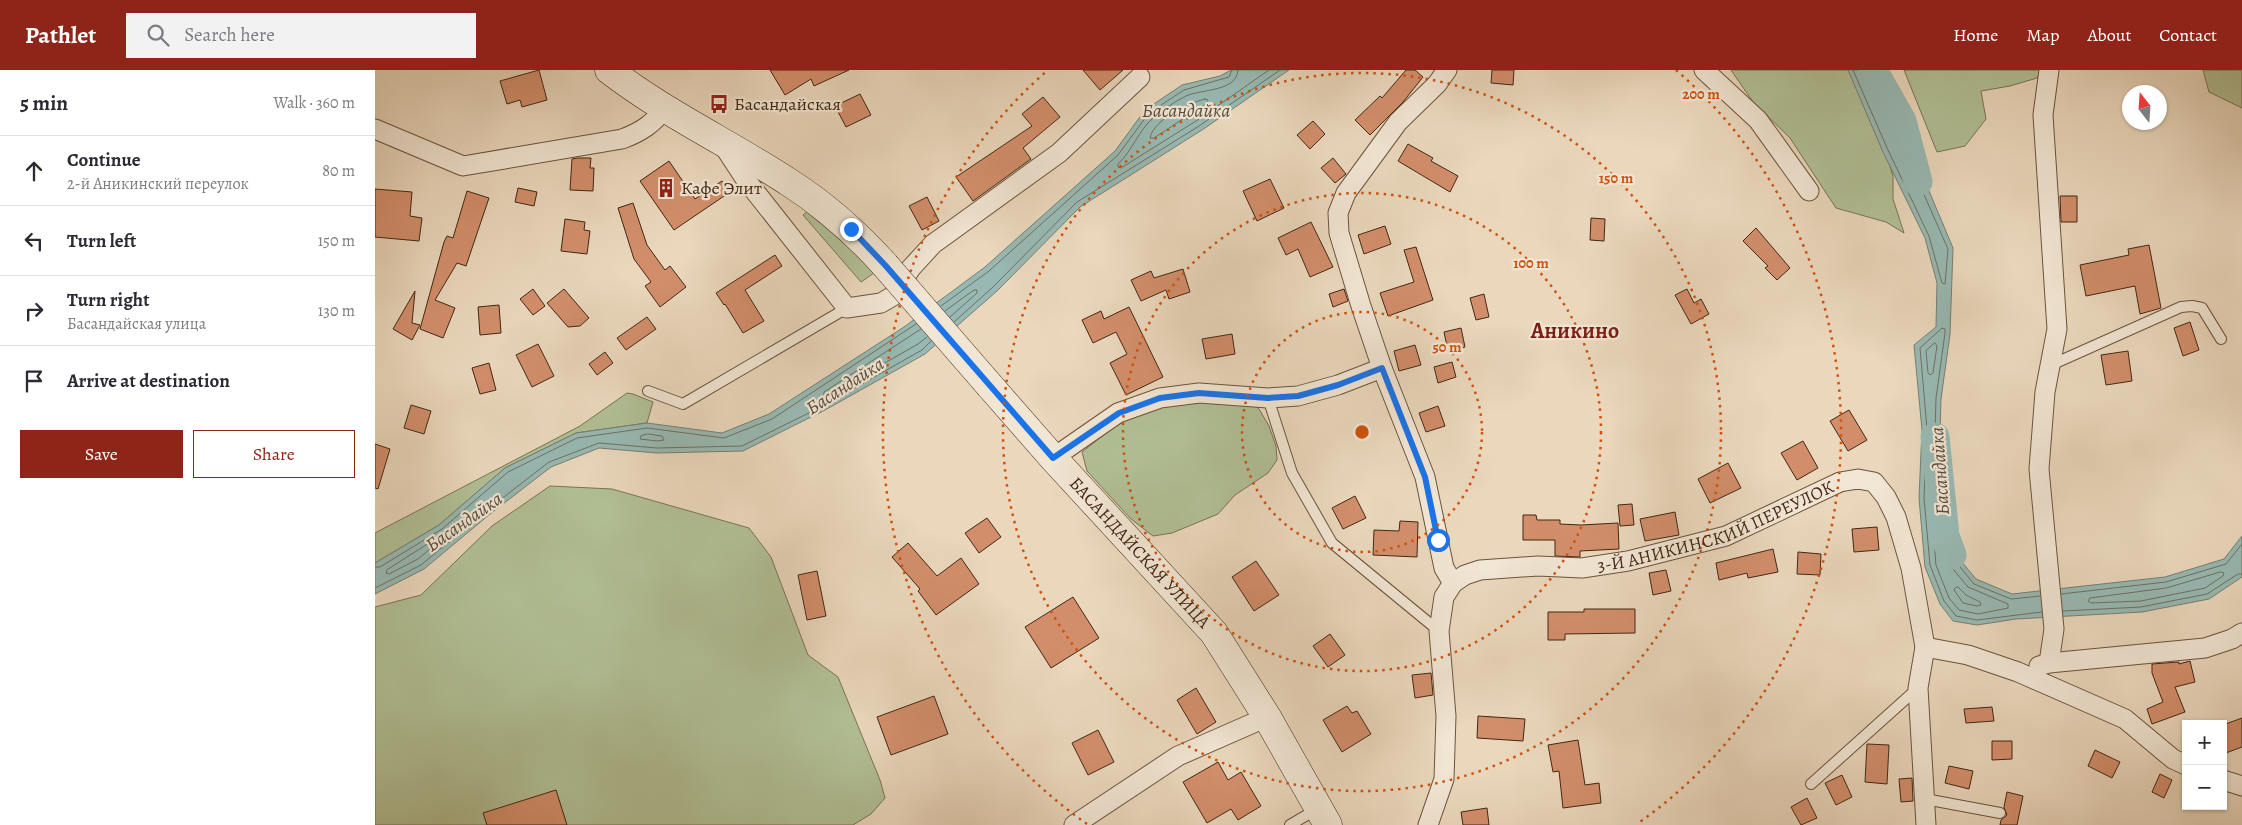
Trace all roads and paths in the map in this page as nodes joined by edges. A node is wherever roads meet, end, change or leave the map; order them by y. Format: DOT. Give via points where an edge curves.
graph roads {
  1 [pos="609,70"];
  2 [pos="1447,70"];
  3 [pos="1703,70"];
  4 [pos="2049,70"];
  5 [pos="1140,76"];
  6 [pos="665,108"];
  7 [pos="375,130"];
  8 [pos="721,142"];
  9 [pos="1809,191"];
  10 [pos="847,308"];
  11 [pos="2221,340"];
  12 [pos="2051,365"];
  13 [pos="1382,368"];
  14 [pos="648,391"];
  15 [pos="1268,398"];
  16 [pos="1053,458"];
  17 [pos="1453,583"];
  18 [pos="1439,631"];
  19 [pos="2242,632"];
  20 [pos="1925,647"];
  21 [pos="2049,663"];
  22 [pos="2018,672"];
  23 [pos="1918,688"];
  24 [pos="1267,717"];
  25 [pos="2182,763"];
  26 [pos="2227,781"];
  27 [pos="1811,784"];
  28 [pos="2242,786"];
  29 [pos="1925,799"];
  30 [pos="2000,812"];
  31 [pos="1324,816"];
  32 [pos="1074,825"];
  33 [pos="1290,825"];
  34 [pos="1428,825"];
  35 [pos="1926,825"];
  1 -- 6 [label="street, БАСАНДАЙСКАЯ УЛИЦА"];
  2 -- 13 [label="street" via="1398,122 1346,193 1338,213 1339,234"];
  3 -- 9 [label="street" via="1759,120"];
  4 -- 12 [label="street" via="2043,115 2057,329"];
  5 -- 10 [label="street" via="1059,153 933,244 911,268 893,296 881,303"];
  6 -- 7 [label="street" via="653,123 622,139 463,166"];
  6 -- 8 [label="street, БАСАНДАЙСКАЯ УЛИЦА"];
  8 -- 10 [label="street" via="746,180"];
  8 -- 16 [label="street, БАСАНДАЙСКАЯ УЛИЦА, bridge" via="791,183 851,229"];
  10 -- 14 [label="lane" via="683,404"];
  11 -- 12 [label="lane" via="2202,308 2181,307"];
  12 -- 21 [label="street" via="2045,392 2039,469 2053,629"];
  13 -- 15 [label="street" via="1298,396"];
  13 -- 17 [label="street" via="1425,477 1444,568"];
  15 -- 16 [label="street" via="1199,393 1160,398 1119,413"];
  15 -- 18 [label="lane" via="1292,473 1332,543"];
  16 -- 24 [label="street, БАСАНДАЙСКАЯ УЛИЦА" via="1214,633"];
  17 -- 18 [label="street" via="1444,597"];
  17 -- 20 [label="street, 3-Й АНИКИНСКИЙ ПЕРЕУЛОК" via="1480,570 1538,566 1582,568 1628,562 1726,536 1840,482 1866,480 1874,482 1896,517 1911,568"];
  18 -- 34 [label="street" via="1446,716 1444,779"];
  19 -- 21 [label="street" via="2205,648"];
  20 -- 22 [label="street" via="1968,655"];
  20 -- 23 [label="street, 3-Й АНИКИНСКИЙ ПЕРЕУЛОК"];
  21 -- 22 [label="street"];
  22 -- 25 [label="street" via="2125,719"];
  23 -- 27 [label="lane"];
  23 -- 29 [label="street, 3-Й АНИКИНСКИЙ ПЕРЕУЛОК"];
  24 -- 31 [label="street, БАСАНДАЙСКАЯ УЛИЦА"];
  24 -- 32 [label="street" via="1178,756"];
  26 -- 28 [label="street"];
  29 -- 30 [label="lane"];
  29 -- 35 [label="street, 3-Й АНИКИНСКИЙ ПЕРЕУЛОК"];
  31 -- 33 [label="lane"];
}
